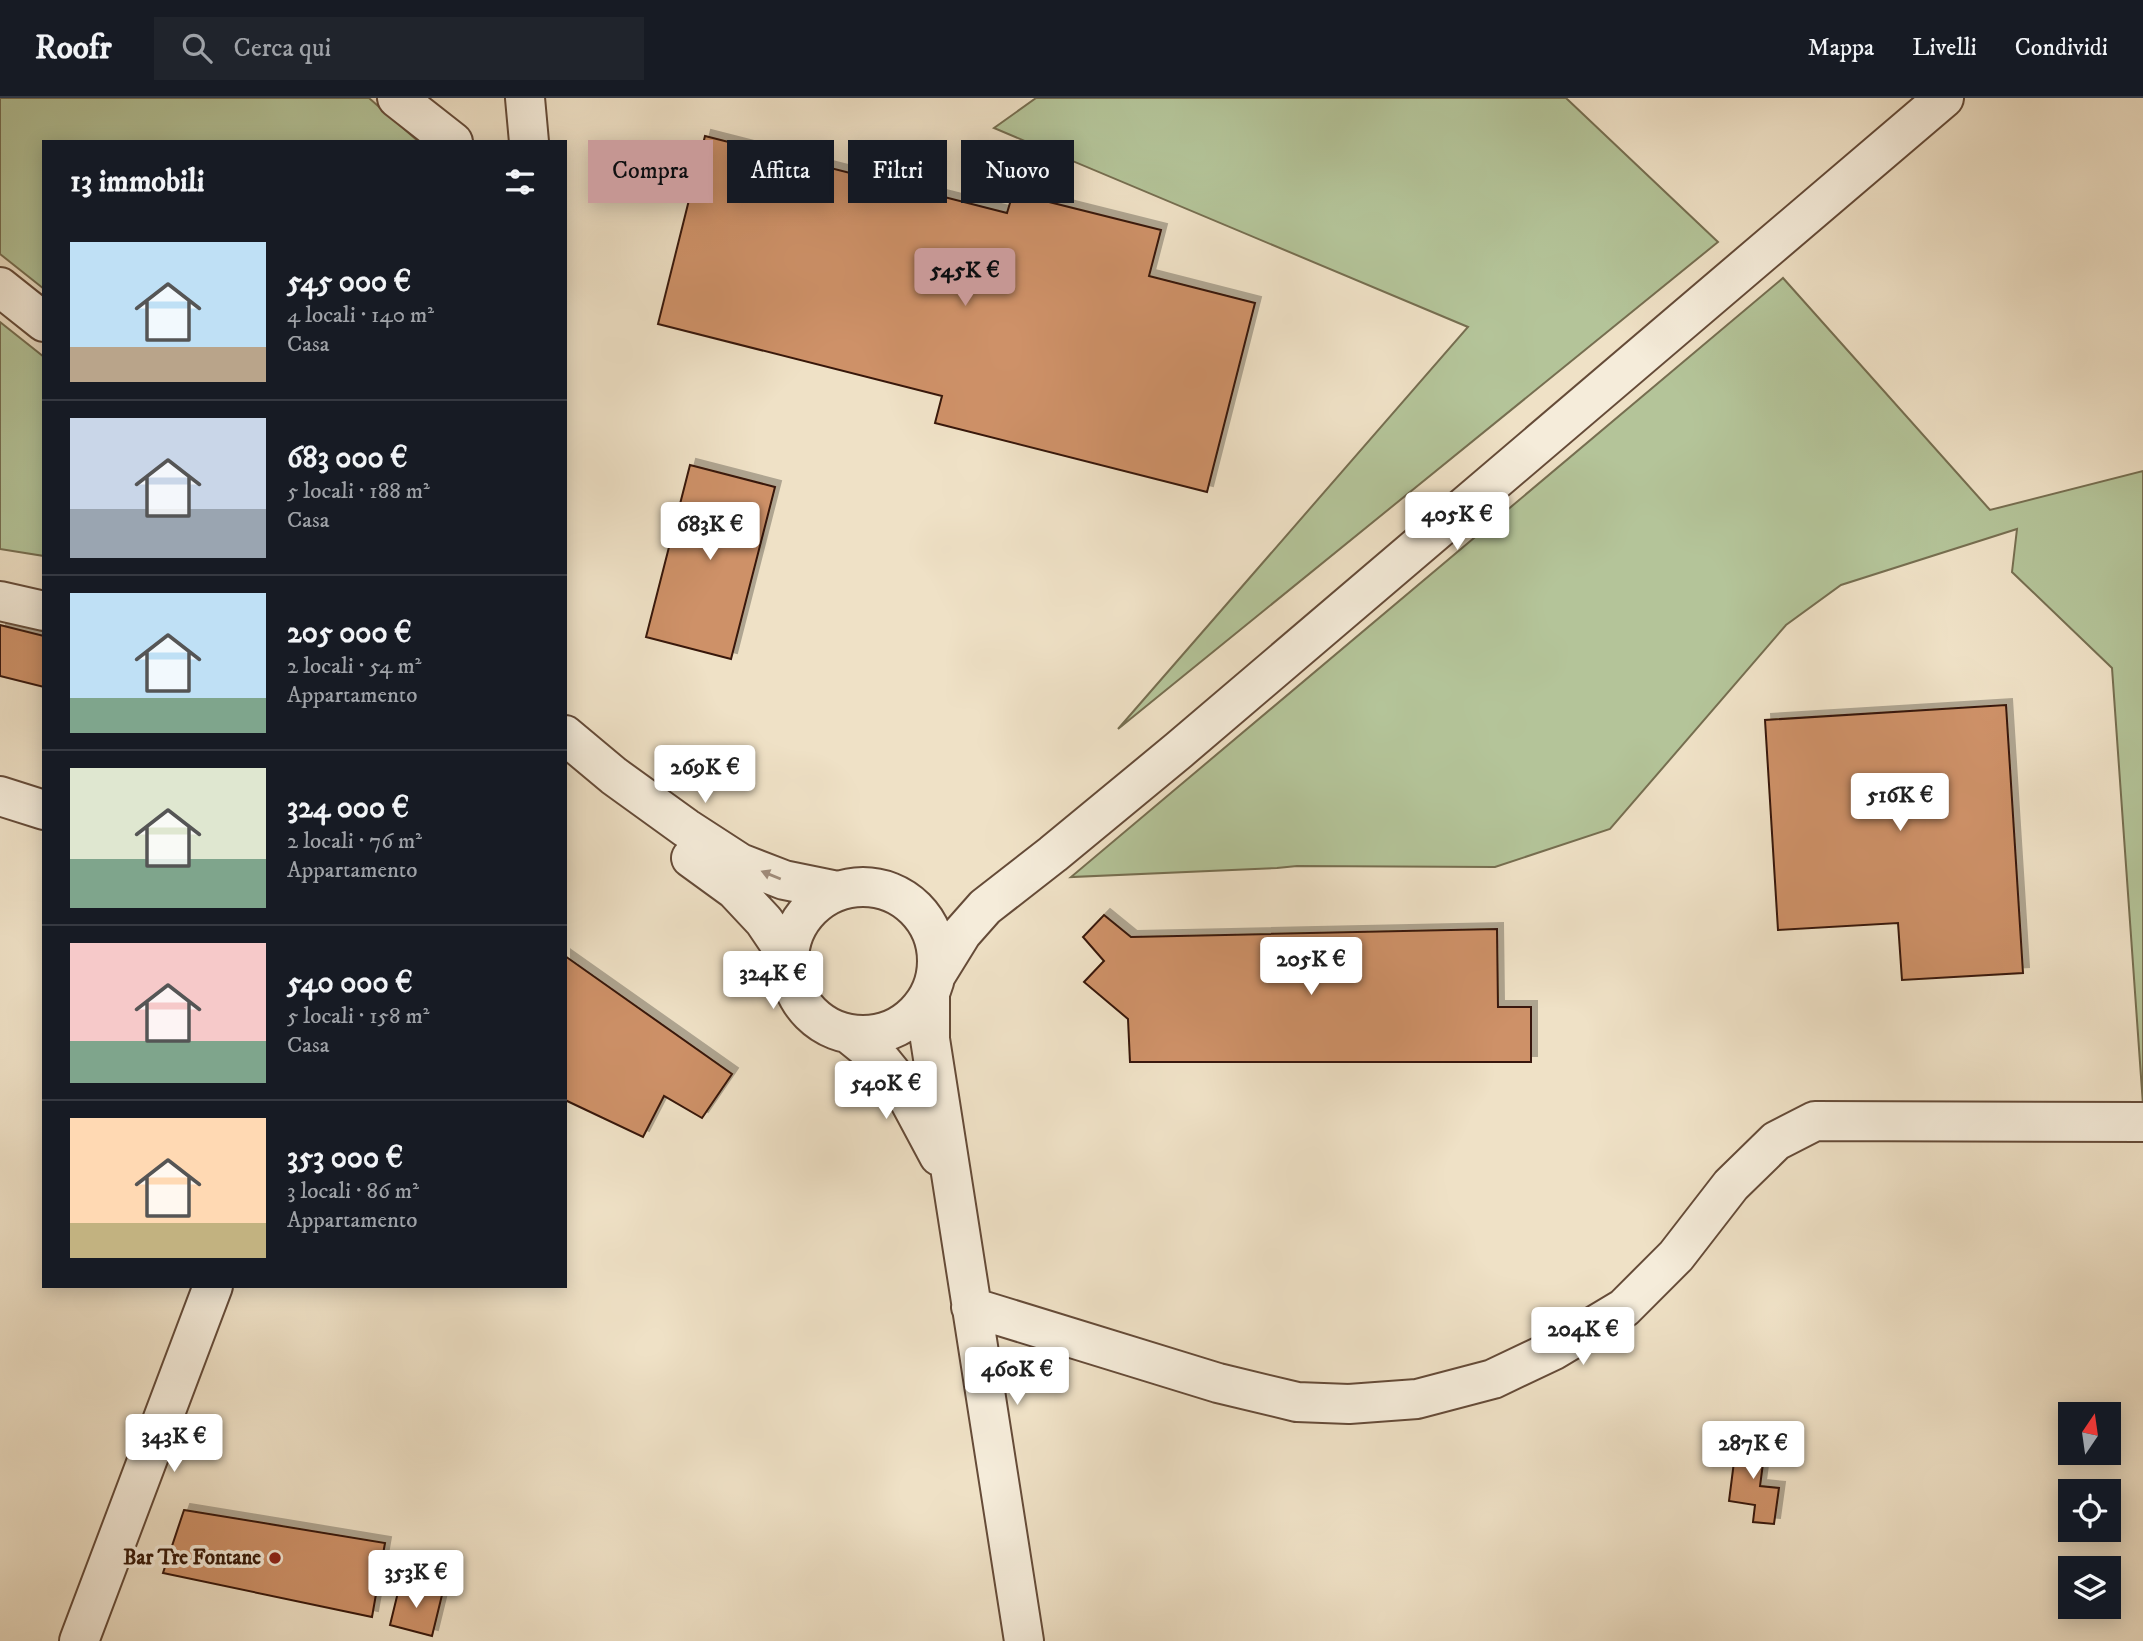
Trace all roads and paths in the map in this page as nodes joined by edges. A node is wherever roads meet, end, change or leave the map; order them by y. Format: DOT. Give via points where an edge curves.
graph roads {
  1 [pos="397,98"];
  2 [pos="525,98"];
  3 [pos="1944,98"];
  4 [pos="450,140"];
  5 [pos="529,140"];
  6 [pos="0,287"];
  7 [pos="42,320"];
  8 [pos="0,601"];
  9 [pos="42,611"];
  10 [pos="567,737"];
  11 [pos="567,773"];
  12 [pos="0,796"];
  13 [pos="42,809"];
  14 [pos="838,891"];
  15 [pos="789,958"];
  16 [pos="933,984"];
  17 [pos="849,1034"];
  18 [pos="2143,1122"];
  19 [pos="953,1182"];
  20 [pos="212,1288"];
  21 [pos="971,1307"];
  22 [pos="79,1641"];
  23 [pos="1024,1641"];
  1 -- 4 [label="street"];
  2 -- 5 [label="street"];
  3 -- 16 [label="street" via="1180,750 985,906 962,933"];
  6 -- 7 [label="street"];
  8 -- 9 [label="street"];
  14 -- 10 [label="street, one-way" via="784,880 740,863 614,776"];
  11 -- 15 [label="street" via="596,789 735,890"];
  12 -- 13 [label="street"];
  14 -- 15 [label="street" via="807,912 794,933"];
  14 -- 16 [label="street" via="876,888 911,905 928,925 937,949"];
  15 -- 17 [label="street" via="794,987 805,1006 822,1022"];
  16 -- 17 [label="street" via="916,1013 897,1027"];
  16 -- 19 [label="street" via="930,1039"];
  17 -- 19 [label="street" via="880,1059 901,1085"];
  18 -- 21 [label="street" via="1815,1121 1776,1141 1731,1185 1676,1256 1624,1307 1554,1350 1493,1379 1416,1399 1297,1402 1218,1384"];
  19 -- 21 [label="street"];
  20 -- 22 [label="street"];
  21 -- 23 [label="street"];
}
